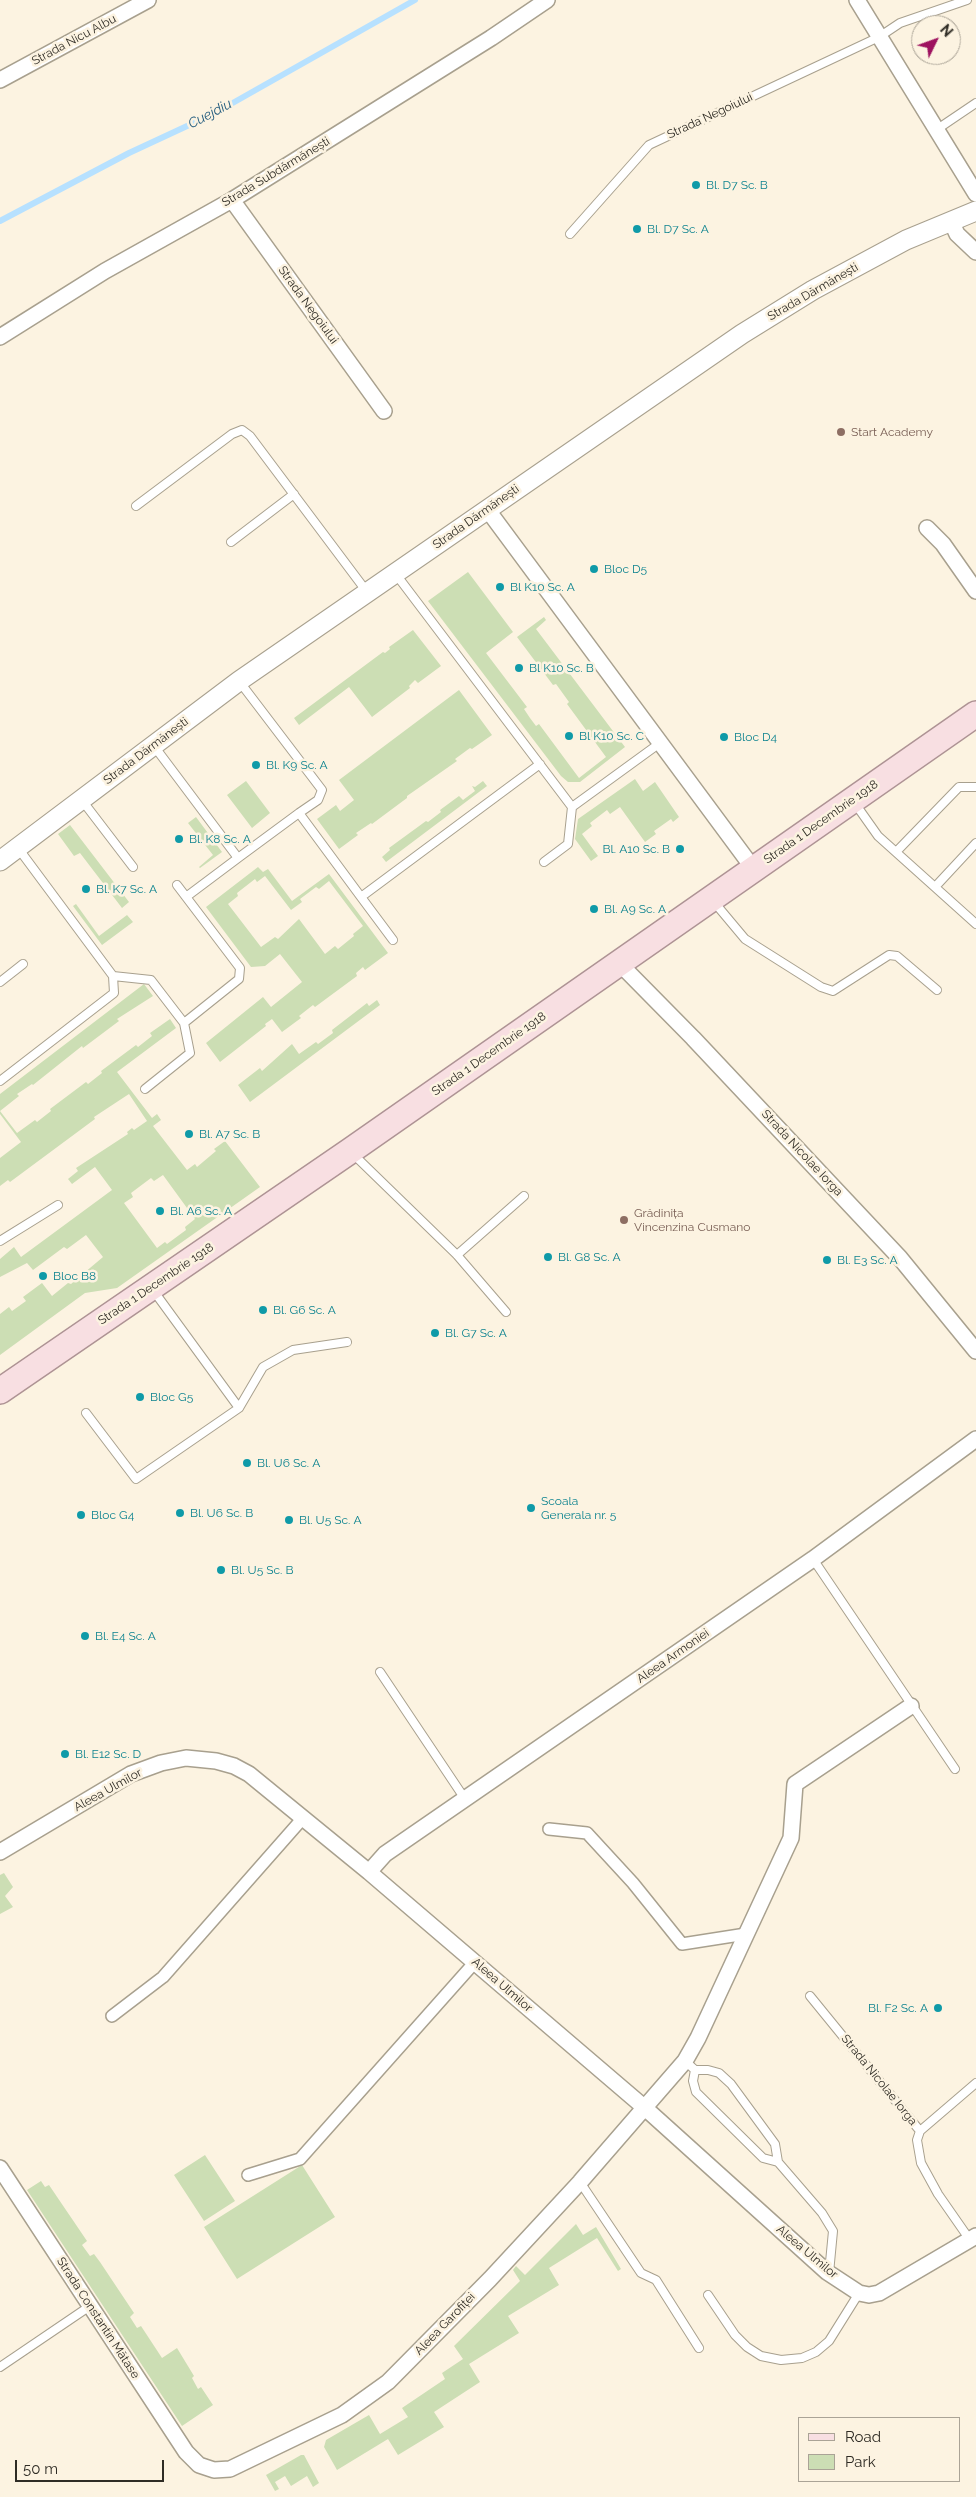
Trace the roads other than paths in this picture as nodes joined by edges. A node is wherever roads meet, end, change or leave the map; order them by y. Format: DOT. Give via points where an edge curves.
graph roads {
  1 [pos="148,0"];
  2 [pos="547,0"];
  3 [pos="857,0"];
  4 [pos="966,0"];
  5 [pos="879,37"];
  6 [pos="0,80"];
  7 [pos="976,103"];
  8 [pos="936,130"];
  9 [pos="976,194"];
  10 [pos="232,200"];
  11 [pos="976,211"];
  12 [pos="950,221"];
  13 [pos="570,234"];
  14 [pos="976,252"];
  15 [pos="0,337"];
  16 [pos="384,411"];
  17 [pos="294,494"];
  18 [pos="136,506"];
  19 [pos="487,509"];
  20 [pos="927,528"];
  21 [pos="231,542"];
  22 [pos="395,573"];
  23 [pos="976,591"];
  24 [pos="367,592"];
  25 [pos="239,681"];
  26 [pos="974,717"];
  27 [pos="660,743"];
  28 [pos="153,745"];
  29 [pos="540,764"];
  30 [pos="976,787"];
  31 [pos="81,799"];
  32 [pos="852,800"];
  33 [pos="572,807"];
  34 [pos="298,813"];
  35 [pos="976,843"];
  36 [pos="17,848"];
  37 [pos="896,852"];
  38 [pos="238,858"];
  39 [pos="0,861"];
  40 [pos="544,862"];
  41 [pos="133,867"];
  42 [pos="753,868"];
  43 [pos="177,886"];
  44 [pos="935,887"];
  45 [pos="186,897"];
  46 [pos="361,897"];
  47 [pos="711,898"];
  48 [pos="976,924"];
  49 [pos="393,940"];
  50 [pos="619,963"];
  51 [pos="23,964"];
  52 [pos="113,976"];
  53 [pos="0,982"];
  54 [pos="937,990"];
  55 [pos="184,1023"];
  56 [pos="0,1081"];
  57 [pos="145,1089"];
  58 [pos="350,1151"];
  59 [pos="524,1196"];
  60 [pos="58,1205"];
  61 [pos="0,1241"];
  62 [pos="457,1255"];
  63 [pos="151,1287"];
  64 [pos="506,1312"];
  65 [pos="346,1342"];
  66 [pos="976,1350"];
  67 [pos="0,1391"];
  68 [pos="239,1408"];
  69 [pos="86,1413"];
  70 [pos="976,1439"];
  71 [pos="813,1559"];
  72 [pos="380,1672"];
  73 [pos="911,1706"];
  74 [pos="956,1769"];
  75 [pos="466,1799"];
  76 [pos="303,1818"];
  77 [pos="549,1829"];
  78 [pos="0,1852"];
  79 [pos="369,1872"];
  80 [pos="746,1934"];
  81 [pos="474,1962"];
  82 [pos="810,1996"];
  83 [pos="112,2016"];
  84 [pos="690,2065"];
  85 [pos="976,2083"];
  86 [pos="645,2108"];
  87 [pos="920,2131"];
  88 [pos="778,2162"];
  89 [pos="0,2168"];
  90 [pos="248,2175"];
  91 [pos="580,2182"];
  92 [pos="973,2238"];
  93 [pos="829,2273"];
  94 [pos="859,2293"];
  95 [pos="708,2295"];
  96 [pos="90,2306"];
  97 [pos="699,2348"];
  98 [pos="0,2367"];
  99 [pos="199,2465"];
  1 -- 6 [label="street, Strada Nicu Albu"];
  2 -- 10 [label="street, Strada Subdărmănești"];
  3 -- 5 [label="street"];
  4 -- 5 [label="lane, Strada Negoiului" via="900,23"];
  5 -- 8 [label="street"];
  5 -- 13 [label="lane, Strada Negoiului" via="649,145"];
  7 -- 8 [label="lane"];
  8 -- 9 [label="street"];
  10 -- 15 [label="street, Strada Subdărmănești" via="105,271"];
  10 -- 16 [label="street, Strada Negoiului"];
  11 -- 12 [label="street, Strada Dărmănești"];
  12 -- 14 [label="street" via="957,234"];
  12 -- 19 [label="street, Strada Dărmănești" via="906,240 805,295 742,334"];
  17 -- 18 [label="lane" via="242,430 232,434"];
  17 -- 21 [label="lane"];
  17 -- 24 [label="lane"];
  19 -- 22 [label="street, Strada Dărmănești"];
  19 -- 27 [label="street"];
  20 -- 23 [label="street" via="943,544"];
  22 -- 24 [label="street, Strada Dărmănești"];
  22 -- 29 [label="lane"];
  24 -- 25 [label="street, Strada Dărmănești"];
  25 -- 28 [label="street, Strada Dărmănești"];
  25 -- 34 [label="lane" via="322,790 318,800"];
  26 -- 32 [label="main road, Strada 1 Decembrie 1918"];
  27 -- 33 [label="lane"];
  27 -- 42 [label="street"];
  28 -- 31 [label="street, Strada Dărmănești"];
  28 -- 38 [label="lane"];
  29 -- 33 [label="lane"];
  29 -- 46 [label="lane"];
  30 -- 37 [label="lane" via="959,788"];
  31 -- 36 [label="street, Strada Dărmănești"];
  31 -- 41 [label="lane"];
  32 -- 37 [label="lane" via="878,836"];
  32 -- 42 [label="main road, Strada 1 Decembrie 1918"];
  33 -- 40 [label="lane" via="568,844"];
  34 -- 38 [label="lane"];
  34 -- 46 [label="lane"];
  35 -- 44 [label="lane"];
  36 -- 39 [label="street, Strada Dărmănești"];
  36 -- 52 [label="lane"];
  37 -- 44 [label="lane"];
  38 -- 45 [label="lane"];
  42 -- 47 [label="main road, Strada 1 Decembrie 1918"];
  43 -- 45 [label="lane"];
  44 -- 48 [label="lane"];
  45 -- 55 [label="lane" via="240,968 239,979"];
  46 -- 49 [label="lane"];
  47 -- 50 [label="main road, Strada 1 Decembrie 1918"];
  47 -- 54 [label="lane" via="745,939 821,987 833,991 889,955 897,956"];
  50 -- 58 [label="main road, Strada 1 Decembrie 1918"];
  50 -- 66 [label="street, Strada Nicolae Iorga" via="900,1258"];
  51 -- 53 [label="lane"];
  52 -- 55 [label="lane" via="151,980"];
  52 -- 56 [label="lane" via="114,993"];
  55 -- 57 [label="lane" via="190,1053"];
  58 -- 62 [label="lane"];
  58 -- 63 [label="main road, Strada 1 Decembrie 1918"];
  59 -- 62 [label="lane"];
  60 -- 61 [label="lane"];
  62 -- 64 [label="lane"];
  63 -- 67 [label="main road, Strada 1 Decembrie 1918"];
  63 -- 68 [label="lane"];
  65 -- 68 [label="lane" via="293,1350 263,1367"];
  68 -- 69 [label="lane" via="136,1479"];
  70 -- 71 [label="street, Aleea Armoniei"];
  71 -- 73 [label="lane"];
  71 -- 75 [label="street, Aleea Armoniei"];
  72 -- 75 [label="lane"];
  73 -- 74 [label="lane"];
  73 -- 80 [label="street, Aleea Garofiței" via="795,1784 791,1838"];
  75 -- 79 [label="street, Aleea Armoniei" via="386,1854"];
  76 -- 78 [label="street, Aleea Ulmilor" via="249,1774 234,1766 186,1758 131,1774"];
  76 -- 79 [label="street, Aleea Ulmilor"];
  76 -- 83 [label="street" via="163,1977"];
  77 -- 80 [label="street" via="587,1833 682,1944"];
  79 -- 81 [label="street, Aleea Ulmilor"];
  80 -- 84 [label="street, Aleea Garofiței" via="698,2038"];
  81 -- 86 [label="street, Aleea Ulmilor"];
  81 -- 90 [label="street" via="300,2160"];
  82 -- 87 [label="lane, Strada Nicolae Iorga"];
  84 -- 86 [label="street, Aleea Garofiței"];
  84 -- 88 [label="lane" via="696,2092 763,2158"];
  84 -- 88 [label="lane" via="719,2073 731,2084 775,2144"];
  85 -- 87 [label="lane, Strada Nicolae Iorga"];
  86 -- 91 [label="street, Aleea Garofiței"];
  86 -- 93 [label="street, Aleea Ulmilor"];
  87 -- 92 [label="lane" via="917,2140 921,2163 938,2194"];
  88 -- 93 [label="lane" via="834,2231"];
  89 -- 96 [label="street, Strada Constantin Mătase"];
  91 -- 97 [label="lane" via="641,2273 656,2280"];
  91 -- 99 [label="street, Aleea Garofiței" via="388,2382 342,2415 230,2468 214,2470"];
  92 -- 94 [label="street" via="879,2293"];
  93 -- 94 [label="street, Aleea Ulmilor"];
  94 -- 95 [label="lane" via="829,2341 802,2358 781,2360 761,2356 747,2347"];
  96 -- 98 [label="lane"];
  96 -- 99 [label="street, Strada Constantin Mătase" via="186,2452"];
}
